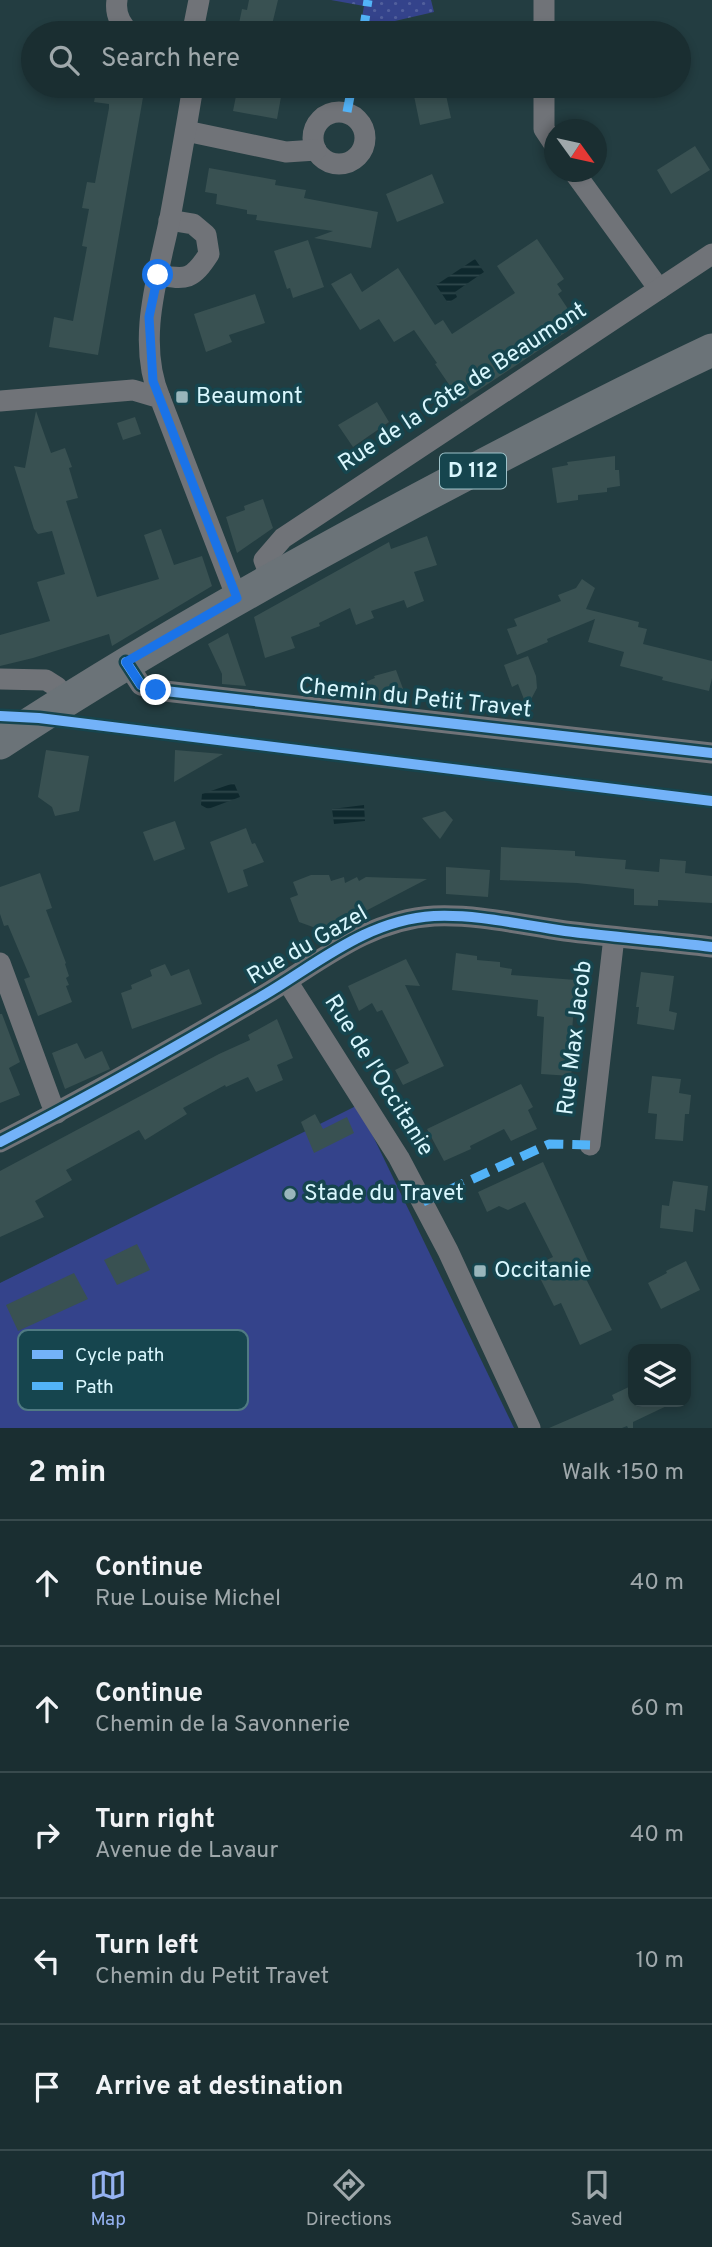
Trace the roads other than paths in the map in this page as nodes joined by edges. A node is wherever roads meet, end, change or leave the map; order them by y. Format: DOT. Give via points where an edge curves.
graph roads {
  1 [pos="117,0"];
  2 [pos="199,0"];
  3 [pos="544,0"];
  4 [pos="121,21"];
  5 [pos="195,21"];
  6 [pos="544,21"];
  7 [pos="191,98"];
  8 [pos="544,98"];
  9 [pos="544,119"];
  10 [pos="186,131"];
  11 [pos="316,150"];
  12 [pos="581,182"];
  13 [pos="170,219"];
  14 [pos="712,254"];
  15 [pos="158,275"];
  16 [pos="659,289"];
  17 [pos="712,350"];
  18 [pos="160,398"];
  19 [pos="0,401"];
  20 [pos="271,578"];
  21 [pos="237,598"];
  22 [pos="126,662"];
  23 [pos="0,679"];
  24 [pos="65,700"];
  25 [pos="0,743"];
  26 [pos="712,753"];
  27 [pos="614,937"];
  28 [pos="712,947"];
  29 [pos="0,963"];
  30 [pos="287,981"];
  31 [pos="57,1113"];
  32 [pos="0,1142"];
  33 [pos="590,1144"];
  34 [pos="530,1428"];
  1 -- 4 [label="street"];
  2 -- 5 [label="street"];
  3 -- 6 [label="street"];
  7 -- 10 [label="street"];
  8 -- 9 [label="street"];
  10 -- 11 [label="street" via="286,152"];
  10 -- 13 [label="street"];
  12 -- 16 [label="street"];
  13 -- 15 [label="street"];
  13 -- 15 [label="street" via="200,229 206,235 209,254 198,272 181,279"];
  14 -- 16 [label="street, Rue de la Côte de Beaumont"];
  15 -- 18 [label="street" via="149,317 153,381"];
  16 -- 20 [label="street, Rue de la Côte de Beaumont" via="283,538 264,560"];
  17 -- 20 [label="main road, D 112"];
  18 -- 19 [label="street" via="133,390"];
  18 -- 21 [label="street"];
  20 -- 21 [label="main road, D 112"];
  21 -- 22 [label="main road, D 112"];
  22 -- 24 [label="main road, D 112"];
  22 -- 26 [label="street, Chemin du Petit Travet" via="141,685 156,690"];
  23 -- 24 [label="street" via="46,680"];
  24 -- 25 [label="main road, D 112"];
  27 -- 28 [label="street, Rue du Gazel"];
  27 -- 30 [label="street, Rue du Gazel" via="432,916 393,923 357,937"];
  27 -- 33 [label="street, Rue Max Jacob"];
  29 -- 31 [label="street"];
  30 -- 31 [label="street, Rue du Gazel"];
  30 -- 34 [label="street, Rue de l'Occitanie" via="399,1158"];
  31 -- 32 [label="street, Rue du Gazel"];
}
